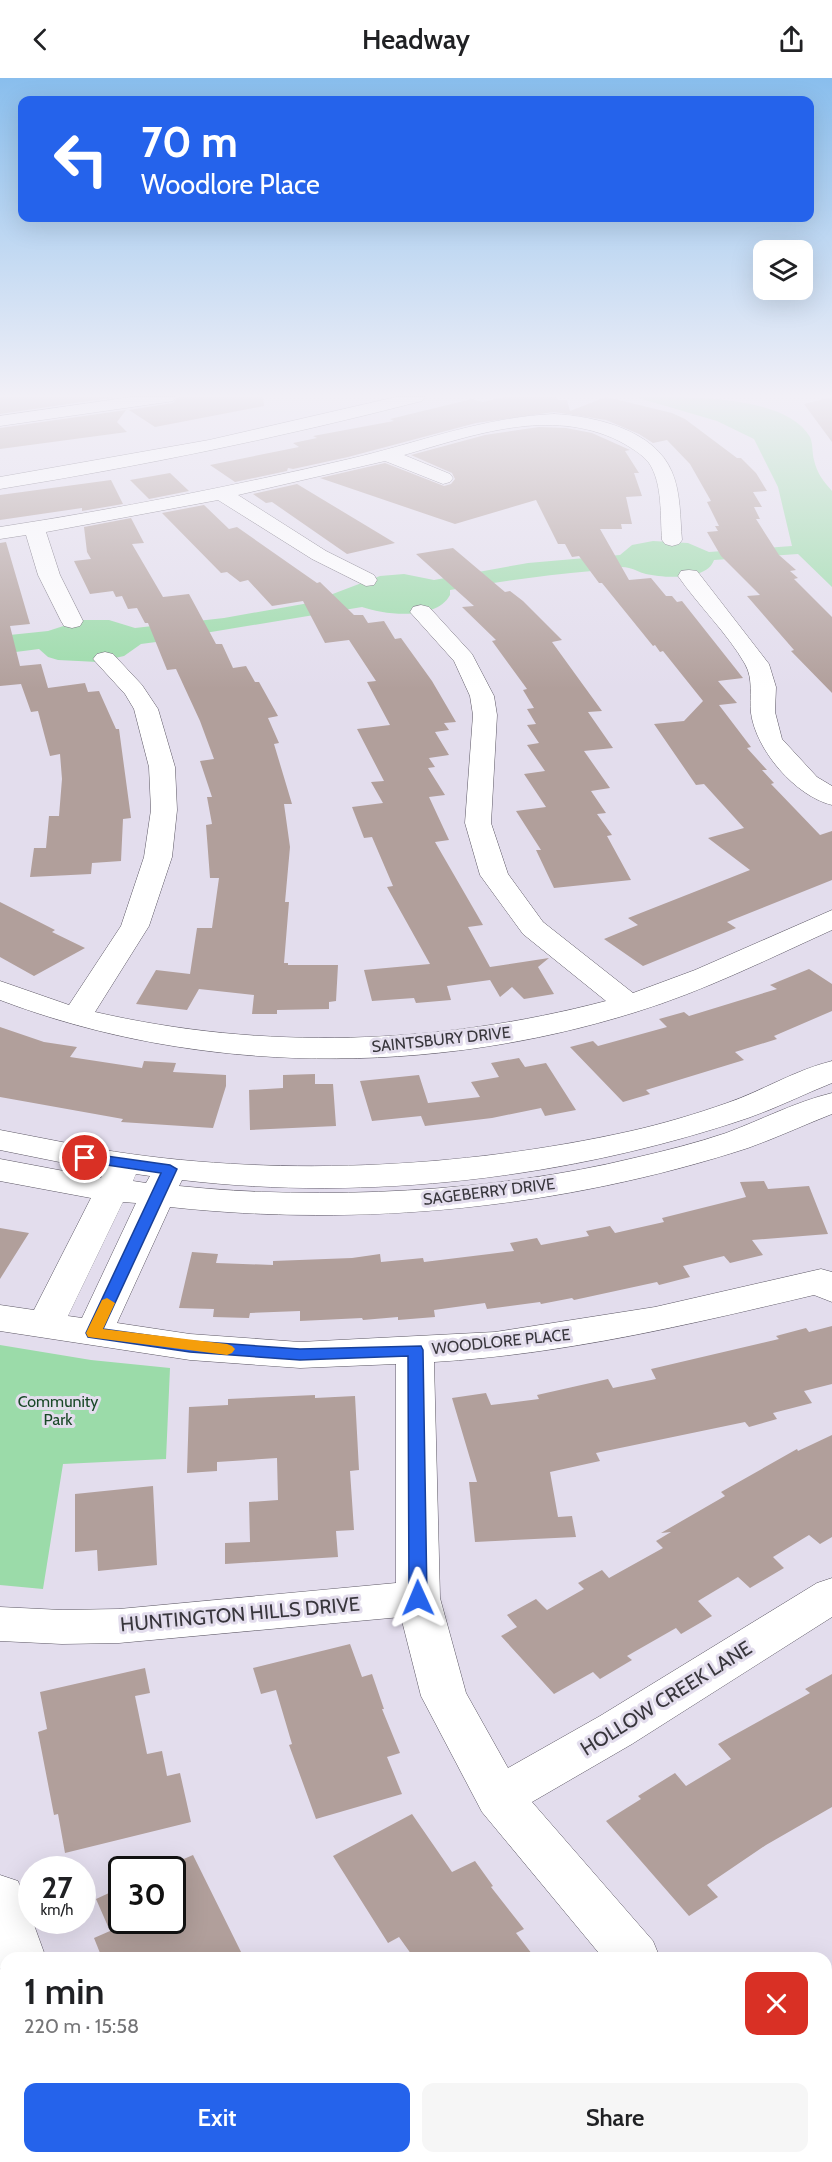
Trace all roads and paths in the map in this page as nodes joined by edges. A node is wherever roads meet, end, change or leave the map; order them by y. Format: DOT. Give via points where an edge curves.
graph roads {
  1 [pos="214,494"];
  2 [pos="223,494"];
  3 [pos="667,494"];
  4 [pos="34,528"];
  5 [pos="0,533"];
  6 [pos="672,540"];
  7 [pos="689,576"];
  8 [pos="366,580"];
  9 [pos="421,612"];
  10 [pos="72,621"];
  11 [pos="105,660"];
  12 [pos="832,797"];
  13 [pos="832,919"];
  14 [pos="0,990"];
  15 [pos="629,1005"];
  16 [pos="76,1017"];
  17 [pos="832,1071"];
  18 [pos="832,1102"];
  19 [pos="0,1140"];
  20 [pos="0,1170"];
  21 [pos="141,1180"];
  22 [pos="832,1290"];
  23 [pos="0,1318"];
  24 [pos="45,1325"];
  25 [pos="94,1333"];
  26 [pos="415,1350"];
  27 [pos="832,1595"];
  28 [pos="418,1598"];
  29 [pos="0,1624"];
  30 [pos="499,1797"];
  31 [pos="0,1897"];
  32 [pos="19,1952"];
  33 [pos="630,1952"];
  1 -- 4 [label="street"];
  2 -- 8 [label="street"];
  3 -- 6 [label="street"];
  4 -- 5 [label="street"];
  4 -- 10 [label="street" via="49,574"];
  7 -- 12 [label="street" via="757,664 764,687 763,712 770,740 808,782"];
  9 -- 15 [label="street" via="464,659 482,696 485,715 478,823 494,875 533,928"];
  11 -- 16 [label="street" via="146,709 162,767 164,810 158,857 135,926"];
  13 -- 15 [label="street, SAINTSBURY DRIVE"];
  14 -- 16 [label="street, SAINTSBURY DRIVE"];
  15 -- 16 [label="street, SAINTSBURY DRIVE" via="536,1029 429,1044 352,1048 252,1046 176,1038"];
  17 -- 21 [label="street, SAGEBERRY DRIVE" via="766,1100 703,1121 534,1160 326,1177 245,1175"];
  18 -- 21 [label="street, SAGEBERRY DRIVE" via="752,1136 684,1156 510,1190 372,1202 242,1201"];
  19 -- 21 [label="street"];
  20 -- 21 [label="street"];
  21 -- 24 [label="street"];
  21 -- 25 [label="street"];
  22 -- 26 [label="street, WOODLORE PLACE" via="821,1281 655,1320 495,1345"];
  23 -- 24 [label="street, WOODLORE PLACE"];
  24 -- 25 [label="street, WOODLORE PLACE"];
  25 -- 26 [label="street, WOODLORE PLACE" via="190,1347 300,1355"];
  26 -- 28 [label="street"];
  27 -- 30 [label="street, HOLLOW CREEK LANE" via="616,1730"];
  28 -- 29 [label="street, HUNTINGTON HILLS DRIVE" via="119,1626"];
  28 -- 30 [label="street" via="444,1696"];
  30 -- 33 [label="street"];
  31 -- 32 [label="street"];
}
